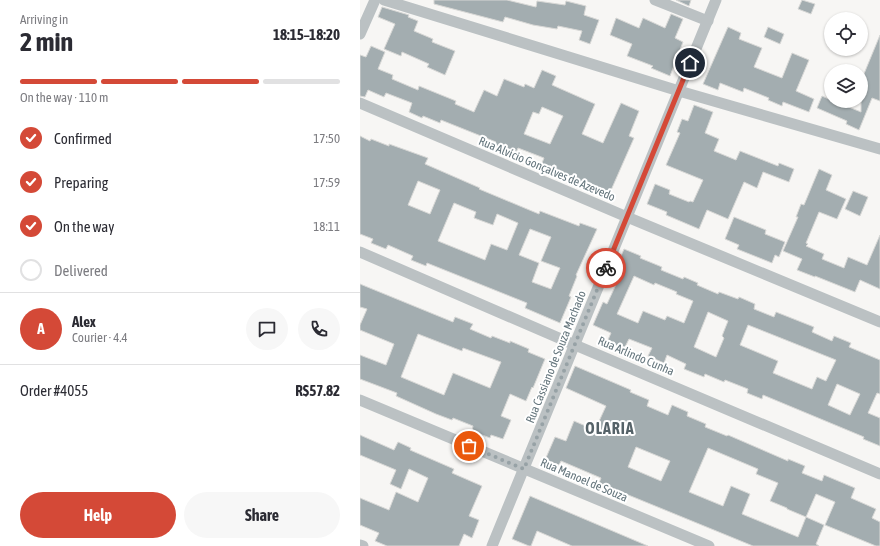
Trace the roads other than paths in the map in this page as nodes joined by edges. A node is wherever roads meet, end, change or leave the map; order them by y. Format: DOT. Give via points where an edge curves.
graph roads {
  1 [pos="375,0"];
  2 [pos="384,0"];
  3 [pos="655,0"];
  4 [pos="716,0"];
  5 [pos="708,21"];
  6 [pos="360,34"];
  7 [pos="679,91"];
  8 [pos="360,103"];
  9 [pos="880,149"];
  10 [pos="627,217"];
  11 [pos="360,252"];
  12 [pos="880,322"];
  13 [pos="575,345"];
  14 [pos="360,400"];
  15 [pos="524,469"];
  16 [pos="880,474"];
  17 [pos="360,545"];
  18 [pos="363,546"];
  19 [pos="492,546"];
  20 [pos="709,546"];
  1 -- 6 [label="street"];
  2 -- 7 [label="street"];
  3 -- 5 [label="street"];
  4 -- 5 [label="street, Rua Cassiano de Souza Machado"];
  5 -- 7 [label="street, Rua Cassiano de Souza Machado"];
  7 -- 9 [label="street"];
  7 -- 10 [label="street, Rua Cassiano de Souza Machado"];
  8 -- 10 [label="street, Rua Alvício Gonçalves de Azevedo"];
  10 -- 12 [label="street, Rua Alvício Gonçalves de Azevedo"];
  10 -- 13 [label="street, Rua Cassiano de Souza Machado"];
  11 -- 13 [label="street, Rua Arlindo Cunha"];
  13 -- 15 [label="street, Rua Cassiano de Souza Machado"];
  13 -- 16 [label="street, Rua Arlindo Cunha"];
  14 -- 15 [label="street, Rua Manoel de Souza"];
  15 -- 19 [label="street, Rua Cassiano de Souza Machado"];
  15 -- 20 [label="street, Rua Manoel de Souza"];
  17 -- 18 [label="street"];
}
